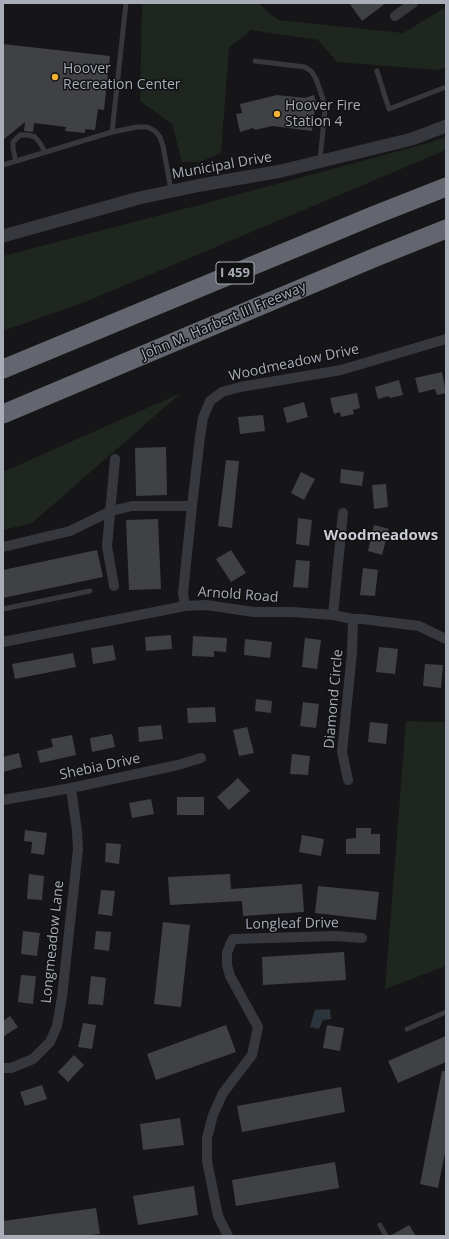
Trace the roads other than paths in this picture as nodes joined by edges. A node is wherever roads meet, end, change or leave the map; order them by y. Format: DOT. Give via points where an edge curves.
graph roads {
  1 [pos="126,3"];
  2 [pos="412,3"];
  3 [pos="395,16"];
  4 [pos="255,61"];
  5 [pos="377,71"];
  6 [pos="446,87"];
  7 [pos="446,126"];
  8 [pos="112,132"];
  9 [pos="45,152"];
  10 [pos="16,161"];
  11 [pos="320,161"];
  12 [pos="3,165"];
  13 [pos="446,187"];
  14 [pos="171,191"];
  15 [pos="446,229"];
  16 [pos="3,236"];
  17 [pos="446,339"];
  18 [pos="25,359"];
  19 [pos="3,364"];
  20 [pos="3,369"];
  21 [pos="41,398"];
  22 [pos="3,414"];
  23 [pos="3,418"];
  24 [pos="116,459"];
  25 [pos="192,506"];
  26 [pos="111,511"];
  27 [pos="344,513"];
  28 [pos="3,547"];
  29 [pos="114,586"];
  30 [pos="90,591"];
  31 [pos="185,606"];
  32 [pos="3,609"];
  33 [pos="333,615"];
  34 [pos="353,619"];
  35 [pos="446,638"];
  36 [pos="3,642"];
  37 [pos="202,758"];
  38 [pos="348,780"];
  39 [pos="71,788"];
  40 [pos="3,800"];
  41 [pos="362,938"];
  42 [pos="446,1012"];
  43 [pos="407,1029"];
  44 [pos="3,1068"];
  45 [pos="380,1225"];
  46 [pos="228,1236"];
  47 [pos="386,1236"];
  1 -- 8 [label="lane"];
  2 -- 3 [label="street"];
  4 -- 11 [label="lane" via="305,67 312,72 325,110"];
  5 -- 6 [label="lane" via="389,109"];
  7 -- 11 [label="street, Municipal Drive" via="412,139"];
  8 -- 9 [label="lane"];
  8 -- 14 [label="lane" via="137,127 147,127 155,131 160,137"];
  9 -- 10 [label="lane"];
  9 -- 10 [label="lane" via="35,137 20,135 14,142"];
  10 -- 12 [label="lane"];
  11 -- 14 [label="street, Municipal Drive" via="281,171"];
  13 -- 18 [label="highway, I 459"];
  14 -- 16 [label="street, Municipal Drive"];
  15 -- 21 [label="highway, John M. Harbert III Freeway"];
  17 -- 25 [label="street, Woodmeadow Drive" via="341,370 222,392 210,401 203,418"];
  18 -- 19 [label="highway"];
  18 -- 20 [label="highway, I 459"];
  21 -- 22 [label="highway, John M. Harbert III Freeway"];
  21 -- 23 [label="highway"];
  24 -- 26 [label="street"];
  25 -- 26 [label="street" via="132,506"];
  25 -- 31 [label="street, Woodmeadow Drive" via="183,593"];
  26 -- 28 [label="street" via="70,531"];
  26 -- 29 [label="street" via="107,546"];
  27 -- 33 [label="street"];
  30 -- 32 [label="lane"];
  31 -- 33 [label="street, Arnold Road" via="206,605 254,612"];
  31 -- 36 [label="street, Arnold Road"];
  33 -- 34 [label="street, Arnold Road"];
  34 -- 35 [label="street, Arnold Road" via="419,626"];
  34 -- 38 [label="street, Diamond Circle" via="342,752"];
  37 -- 39 [label="street, Shebia Drive"];
  39 -- 40 [label="street, Shebia Drive"];
  39 -- 44 [label="street, Longmeadow Lane" via="78,849 57,1026 50,1042 32,1059 11,1068"];
  41 -- 46 [label="street, Longleaf Drive" via="335,936 233,939 230,944 227,965 230,976 258,1027 252,1055 223,1093 213,1115 207,1138 207,1161 218,1216"];
  42 -- 43 [label="lane"];
  45 -- 47 [label="lane"];
}
